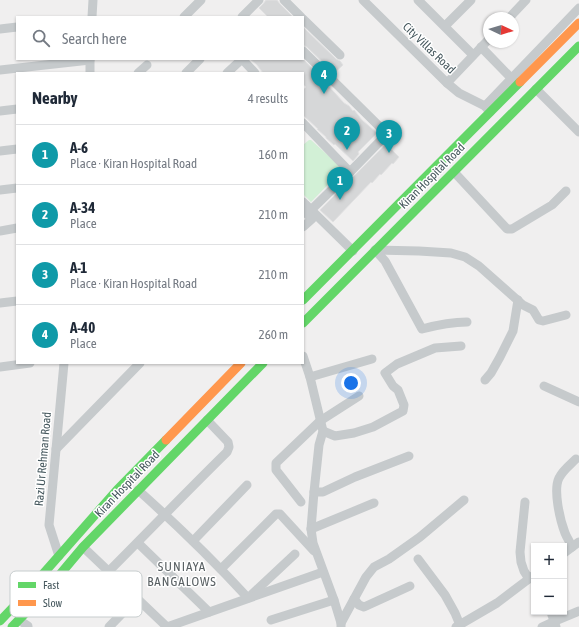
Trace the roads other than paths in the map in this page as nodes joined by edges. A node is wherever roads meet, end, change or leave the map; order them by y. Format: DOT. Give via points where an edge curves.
graph roads {
  1 [pos="93,0"];
  2 [pos="201,0"];
  3 [pos="259,0"];
  4 [pos="284,0"];
  5 [pos="363,0"];
  6 [pos="418,0"];
  7 [pos="471,0"];
  8 [pos="526,0"];
  9 [pos="579,8"];
  10 [pos="515,12"];
  11 [pos="92,16"];
  12 [pos="185,16"];
  13 [pos="243,16"];
  14 [pos="300,16"];
  15 [pos="304,20"];
  16 [pos="579,23"];
  17 [pos="445,26"];
  18 [pos="16,27"];
  19 [pos="0,29"];
  20 [pos="483,46"];
  21 [pos="579,46"];
  22 [pos="481,48"];
  23 [pos="304,52"];
  24 [pos="340,55"];
  25 [pos="473,55"];
  26 [pos="82,60"];
  27 [pos="90,60"];
  28 [pos="199,60"];
  29 [pos="241,60"];
  30 [pos="243,60"];
  31 [pos="147,65"];
  32 [pos="0,70"];
  33 [pos="90,72"];
  34 [pos="139,72"];
  35 [pos="187,72"];
  36 [pos="228,72"];
  37 [pos="254,72"];
  38 [pos="514,81"];
  39 [pos="447,83"];
  40 [pos="536,89"];
  41 [pos="16,109"];
  42 [pos="488,109"];
  43 [pos="0,111"];
  44 [pos="304,123"];
  45 [pos="579,132"];
  46 [pos="16,149"];
  47 [pos="0,151"];
  48 [pos="350,172"];
  49 [pos="454,172"];
  50 [pos="16,188"];
  51 [pos="0,190"];
  52 [pos="566,190"];
  53 [pos="307,210"];
  54 [pos="304,226"];
  55 [pos="16,228"];
  56 [pos="0,230"];
  57 [pos="375,250"];
  58 [pos="353,251"];
  59 [pos="304,299"];
  60 [pos="16,300"];
  61 [pos="518,300"];
  62 [pos="0,302"];
  63 [pos="566,315"];
  64 [pos="304,322"];
  65 [pos="467,322"];
  66 [pos="462,346"];
  67 [pos="304,359"];
  68 [pos="372,359"];
  69 [pos="22,364"];
  70 [pos="64,364"];
  71 [pos="139,364"];
  72 [pos="240,364"];
  73 [pos="262,364"];
  74 [pos="0,367"];
  75 [pos="310,377"];
  76 [pos="485,380"];
  77 [pos="544,386"];
  78 [pos="359,396"];
  79 [pos="579,402"];
  80 [pos="207,420"];
  81 [pos="320,421"];
  82 [pos="323,432"];
  83 [pos="56,449"];
  84 [pos="409,456"];
  85 [pos="576,459"];
  86 [pos="247,485"];
  87 [pos="116,490"];
  88 [pos="138,490"];
  89 [pos="314,492"];
  90 [pos="464,500"];
  91 [pos="128,501"];
  92 [pos="301,502"];
  93 [pos="525,502"];
  94 [pos="374,503"];
  95 [pos="165,514"];
  96 [pos="311,529"];
  97 [pos="193,541"];
  98 [pos="138,543"];
  99 [pos="576,544"];
  100 [pos="84,547"];
  101 [pos="567,551"];
  102 [pos="316,553"];
  103 [pos="295,554"];
  104 [pos="59,556"];
  105 [pos="418,559"];
  106 [pos="221,569"];
  107 [pos="46,571"];
  108 [pos="63,571"];
  109 [pos="109,571"];
  110 [pos="323,572"];
  111 [pos="531,577"];
  112 [pos="531,579"];
  113 [pos="410,586"];
  114 [pos="248,598"];
  115 [pos="354,599"];
  116 [pos="334,600"];
  117 [pos="142,603"];
  118 [pos="10,610"];
  119 [pos="579,611"];
  120 [pos="209,612"];
  121 [pos="23,617"];
  122 [pos="119,617"];
  123 [pos="20,620"];
  124 [pos="271,620"];
  125 [pos="554,620"];
  126 [pos="0,621"];
  127 [pos="341,625"];
  128 [pos="458,626"];
  129 [pos="12,627"];
  130 [pos="28,627"];
  131 [pos="109,627"];
  132 [pos="167,627"];
  133 [pos="542,627"];
  1 -- 11 [label="street"];
  2 -- 12 [label="street"];
  3 -- 13 [label="street"];
  4 -- 14 [label="street"];
  5 -- 39 [label="street, City Villas Road"];
  6 -- 17 [label="street"];
  7 -- 17 [label="street"];
  8 -- 10 [label="street"];
  9 -- 38 [label="street"];
  15 -- 24 [label="street"];
  16 -- 38 [label="main road, Kiran Hospital Road"];
  17 -- 25 [label="street"];
  18 -- 19 [label="street"];
  20 -- 22 [label="street"];
  21 -- 40 [label="main road, Kiran Hospital Road"];
  22 -- 25 [label="street"];
  22 -- 38 [label="street"];
  23 -- 48 [label="street" via="387,134"];
  25 -- 39 [label="street"];
  26 -- 32 [label="street"];
  27 -- 33 [label="street"];
  28 -- 35 [label="street"];
  29 -- 36 [label="street"];
  30 -- 37 [label="street"];
  31 -- 34 [label="street"];
  38 -- 42 [label="main road, Kiran Hospital Road"];
  39 -- 42 [label="street, City Villas Road"];
  40 -- 45 [label="street"];
  40 -- 49 [label="main road, Kiran Hospital Road"];
  41 -- 43 [label="street"];
  42 -- 58 [label="main road, Kiran Hospital Road"];
  44 -- 48 [label="street"];
  46 -- 47 [label="street"];
  48 -- 53 [label="street"];
  49 -- 52 [label="street" via="507,229 512,229 552,205"];
  49 -- 57 [label="main road, Kiran Hospital Road"];
  50 -- 51 [label="street"];
  53 -- 54 [label="street" via="312,219"];
  53 -- 58 [label="street"];
  55 -- 56 [label="street"];
  57 -- 61 [label="street" via="445,252 465,257"];
  57 -- 64 [label="main road, Kiran Hospital Road"];
  57 -- 65 [label="street" via="385,261 422,329 453,322"];
  58 -- 59 [label="main road, Kiran Hospital Road"];
  60 -- 62 [label="street"];
  61 -- 63 [label="street" via="533,310 539,320"];
  61 -- 76 [label="street" via="512,331"];
  66 -- 82 [label="street" via="435,348 397,364 385,373 398,390 404,405 403,411 373,427 354,433 335,436"];
  67 -- 75 [label="street"];
  68 -- 75 [label="street"];
  69 -- 74 [label="street"];
  70 -- 83 [label="street, Razi Ur Rehman Road"];
  71 -- 83 [label="street"];
  72 -- 87 [label="main road, Kiran Hospital Road"];
  73 -- 80 [label="main road, Kiran Hospital Road"];
  75 -- 81 [label="street"];
  77 -- 79 [label="street"];
  78 -- 81 [label="street"];
  80 -- 88 [label="main road, Kiran Hospital Road"];
  80 -- 95 [label="street" via="228,442 227,452"];
  81 -- 82 [label="street"];
  81 -- 92 [label="street" via="276,464 276,470"];
  82 -- 89 [label="street" via="319,445"];
  83 -- 104 [label="street, Razi Ur Rehman Road" via="49,525"];
  84 -- 89 [label="street" via="323,492"];
  85 -- 99 [label="street" via="565,469 556,490 565,533"];
  86 -- 97 [label="street"];
  87 -- 91 [label="main road"];
  87 -- 104 [label="main road, Kiran Hospital Road"];
  88 -- 91 [label="main road, Kiran Hospital Road"];
  88 -- 95 [label="street"];
  89 -- 96 [label="street"];
  90 -- 115 [label="street" via="420,537 374,567"];
  91 -- 100 [label="main road, Kiran Hospital Road"];
  93 -- 111 [label="street" via="520,557 524,570"];
  94 -- 96 [label="street"];
  95 -- 97 [label="street"];
  95 -- 98 [label="street"];
  96 -- 102 [label="street"];
  97 -- 106 [label="street"];
  98 -- 109 [label="street"];
  98 -- 120 [label="street"];
  99 -- 101 [label="street"];
  100 -- 108 [label="main road, Kiran Hospital Road"];
  100 -- 109 [label="street"];
  102 -- 106 [label="street" via="280,514 276,514"];
  102 -- 110 [label="street"];
  103 -- 114 [label="street"];
  104 -- 107 [label="main road, Kiran Hospital Road"];
  105 -- 128 [label="street" via="445,595 455,613"];
  106 -- 114 [label="street"];
  110 -- 114 [label="street"];
  110 -- 116 [label="street"];
  112 -- 128 [label="street"];
  113 -- 115 [label="street" via="364,607"];
  114 -- 120 [label="street"];
  115 -- 127 [label="street"];
  116 -- 124 [label="street"];
  116 -- 127 [label="street"];
  117 -- 132 [label="street"];
  118 -- 126 [label="main road, Kiran Hospital Road"];
  119 -- 125 [label="street"];
  120 -- 132 [label="street"];
  121 -- 123 [label="main road, Kiran Hospital Road"];
  122 -- 131 [label="street"];
  123 -- 129 [label="main road, Kiran Hospital Road"];
  123 -- 130 [label="street"];
  125 -- 133 [label="street"];
}
